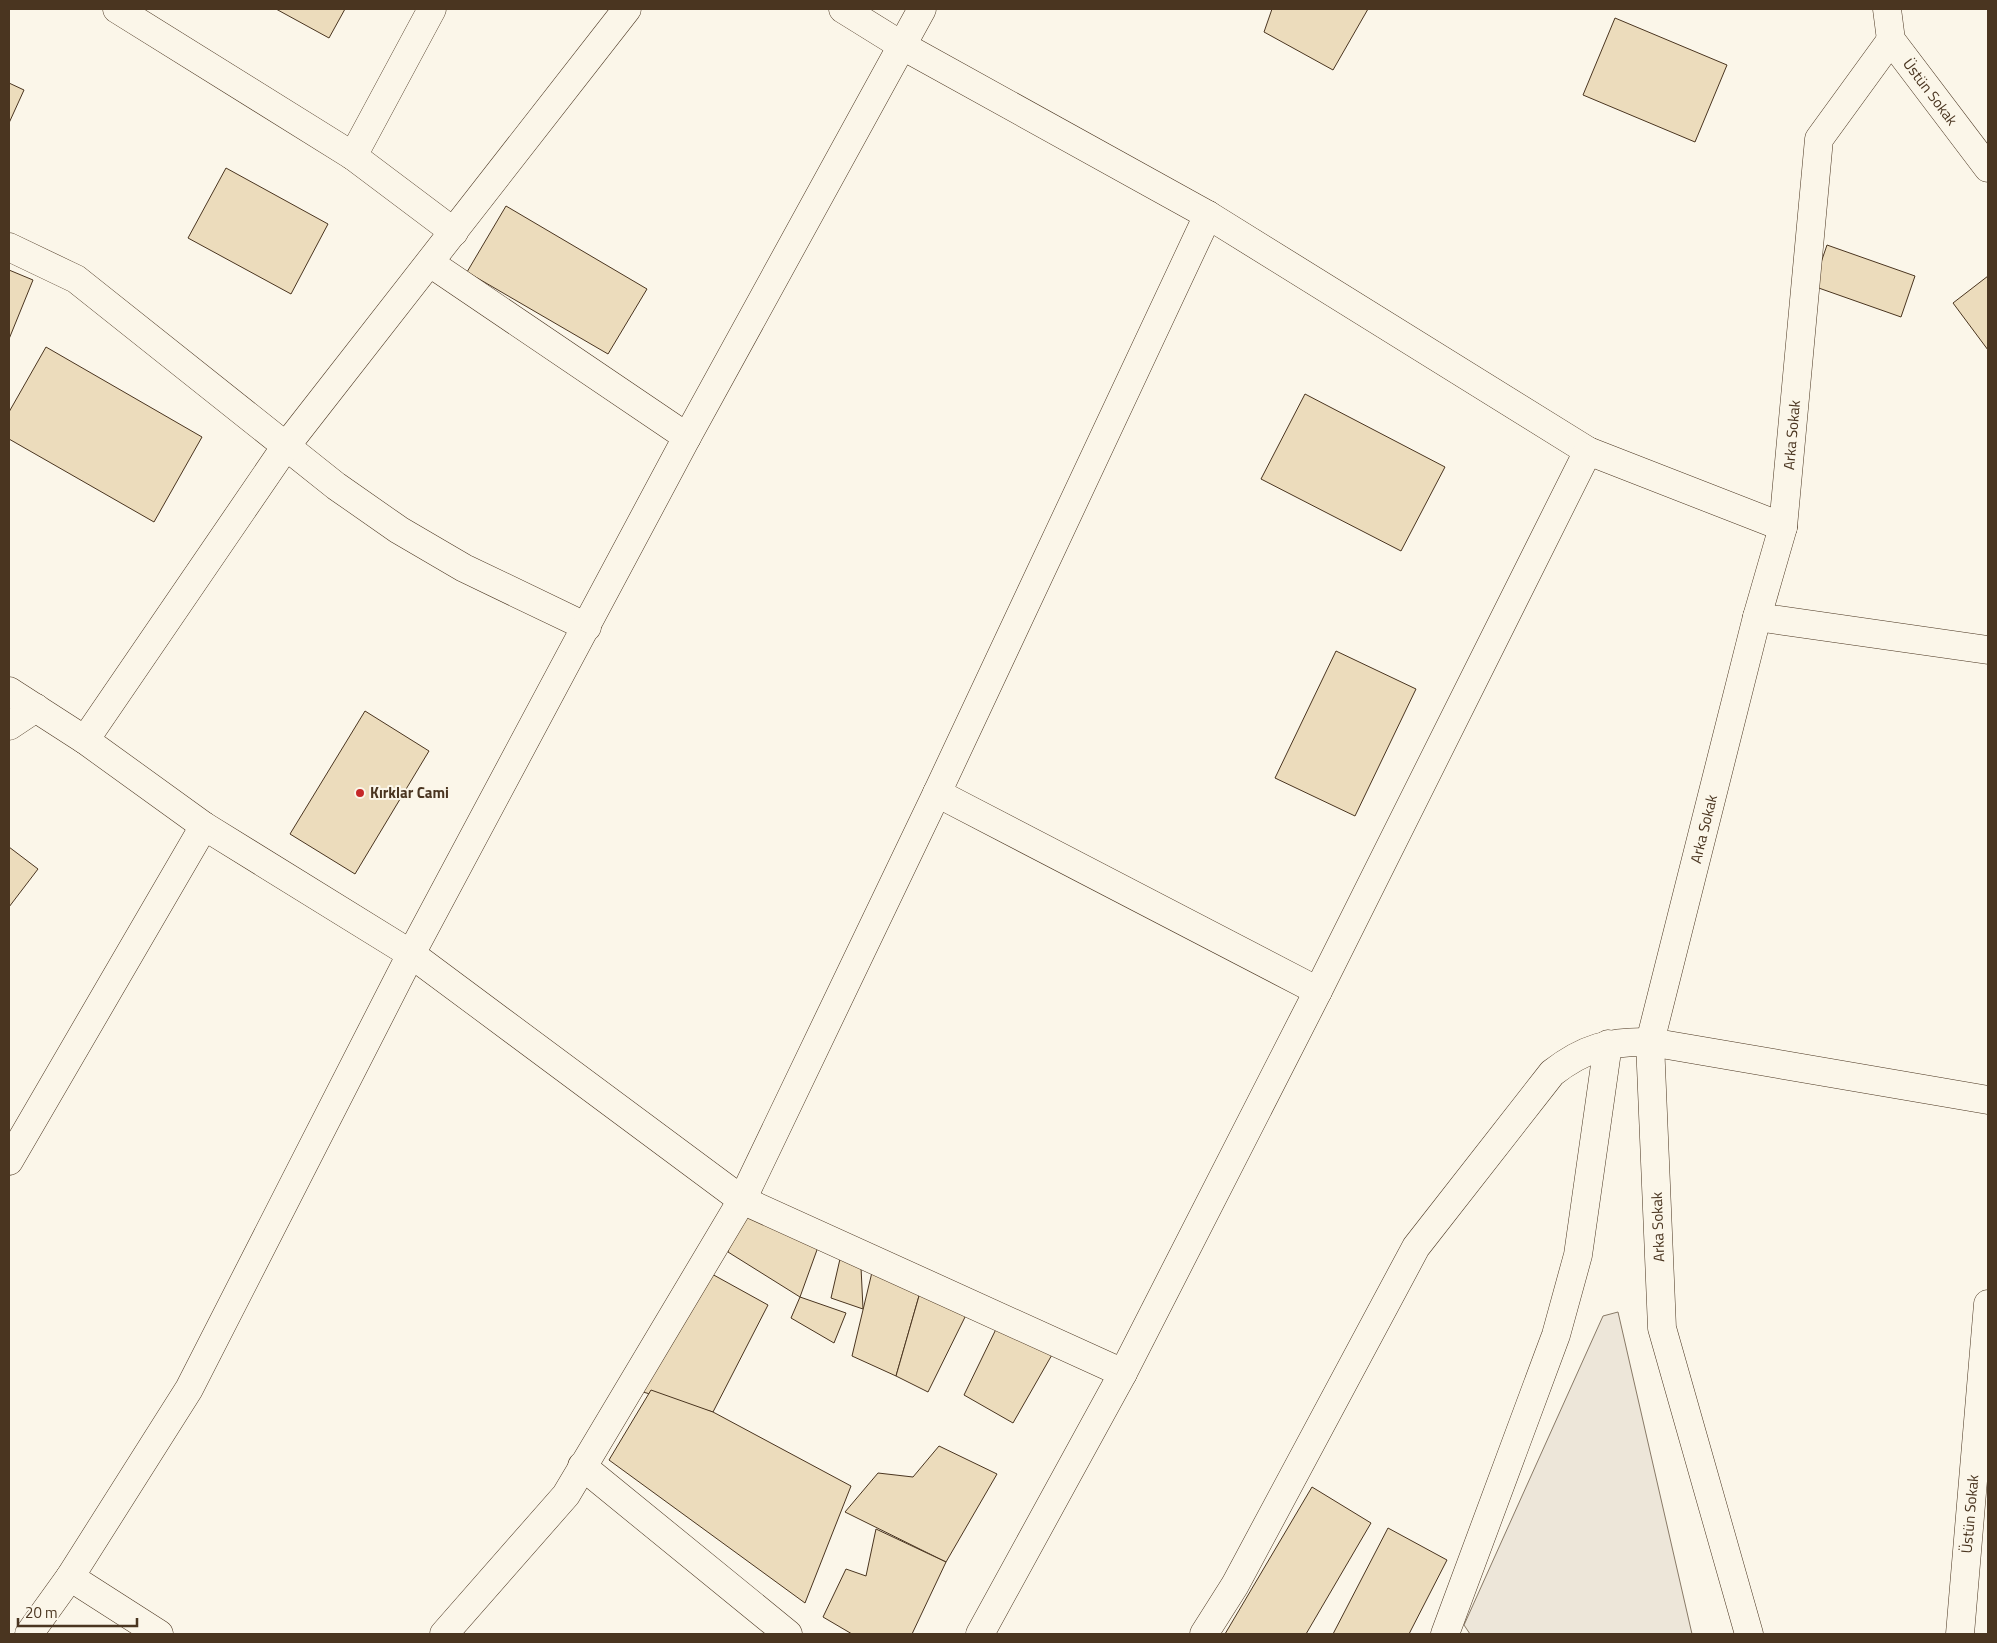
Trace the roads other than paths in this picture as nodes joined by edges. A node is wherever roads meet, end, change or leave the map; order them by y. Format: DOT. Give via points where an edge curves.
graph roads {
  1 [pos="117,9"];
  2 [pos="432,9"];
  3 [pos="627,9"];
  4 [pos="844,9"];
  5 [pos="922,9"];
  6 [pos="1887,9"];
  7 [pos="1891,40"];
  8 [pos="901,45"];
  9 [pos="352,156"];
  10 [pos="1988,168"];
  11 [pos="1208,215"];
  12 [pos="454,232"];
  13 [pos="9,247"];
  14 [pos="430,263"];
  15 [pos="687,437"];
  16 [pos="286,446"];
  17 [pos="1588,451"];
  18 [pos="1783,527"];
  19 [pos="1757,617"];
  20 [pos="587,627"];
  21 [pos="1988,650"];
  22 [pos="9,691"];
  23 [pos="36,708"];
  24 [pos="9,726"];
  25 [pos="85,740"];
  26 [pos="937,792"];
  27 [pos="204,826"];
  28 [pos="411,954"];
  29 [pos="1318,991"];
  30 [pos="1650,1042"];
  31 [pos="1608,1044"];
  32 [pos="1988,1100"];
  33 [pos="9,1161"];
  34 [pos="742,1200"];
  35 [pos="1988,1304"];
  36 [pos="1123,1373"];
  37 [pos="582,1466"];
  38 [pos="70,1577"];
  39 [pos="29,1634"];
  40 [pos="158,1634"];
  41 [pos="444,1634"];
  42 [pos="788,1634"];
  43 [pos="980,1634"];
  44 [pos="1204,1634"];
  45 [pos="1446,1634"];
  46 [pos="1749,1634"];
  47 [pos="1960,1634"];
  1 -- 9 [label="street"];
  2 -- 9 [label="street"];
  3 -- 12 [label="street"];
  4 -- 8 [label="street"];
  5 -- 8 [label="street"];
  6 -- 7 [label="street, Üstün Sokak"];
  7 -- 10 [label="street, Üstün Sokak"];
  7 -- 18 [label="street, Arka Sokak" via="1819,139"];
  8 -- 11 [label="street"];
  8 -- 15 [label="street"];
  9 -- 12 [label="street"];
  11 -- 17 [label="street"];
  11 -- 26 [label="street"];
  12 -- 14 [label="street"];
  13 -- 16 [label="street" via="76,279"];
  14 -- 15 [label="street"];
  14 -- 16 [label="street"];
  15 -- 20 [label="street"];
  16 -- 20 [label="street" via="336,486 400,530 464,568"];
  16 -- 25 [label="street"];
  17 -- 18 [label="street"];
  17 -- 29 [label="street"];
  18 -- 19 [label="street, Arka Sokak"];
  19 -- 21 [label="street"];
  19 -- 30 [label="street, Arka Sokak"];
  20 -- 28 [label="street"];
  22 -- 23 [label="street"];
  23 -- 24 [label="street"];
  23 -- 25 [label="street"];
  25 -- 27 [label="street"];
  26 -- 29 [label="street"];
  26 -- 34 [label="street"];
  27 -- 28 [label="street"];
  27 -- 33 [label="street"];
  28 -- 34 [label="street"];
  28 -- 38 [label="street" via="189,1389"];
  29 -- 36 [label="street"];
  30 -- 31 [label="street"];
  30 -- 32 [label="street"];
  30 -- 46 [label="street, Arka Sokak" via="1662,1328"];
  31 -- 44 [label="street" via="1569,1060 1552,1074 1416,1247 1234,1585"];
  31 -- 45 [label="street" via="1574,1273 1556,1335"];
  34 -- 36 [label="street"];
  34 -- 37 [label="street"];
  35 -- 47 [label="street, Üstün Sokak"];
  36 -- 43 [label="street"];
  37 -- 41 [label="street" via="566,1495"];
  37 -- 42 [label="street"];
  38 -- 39 [label="street"];
  38 -- 40 [label="street"];
}
